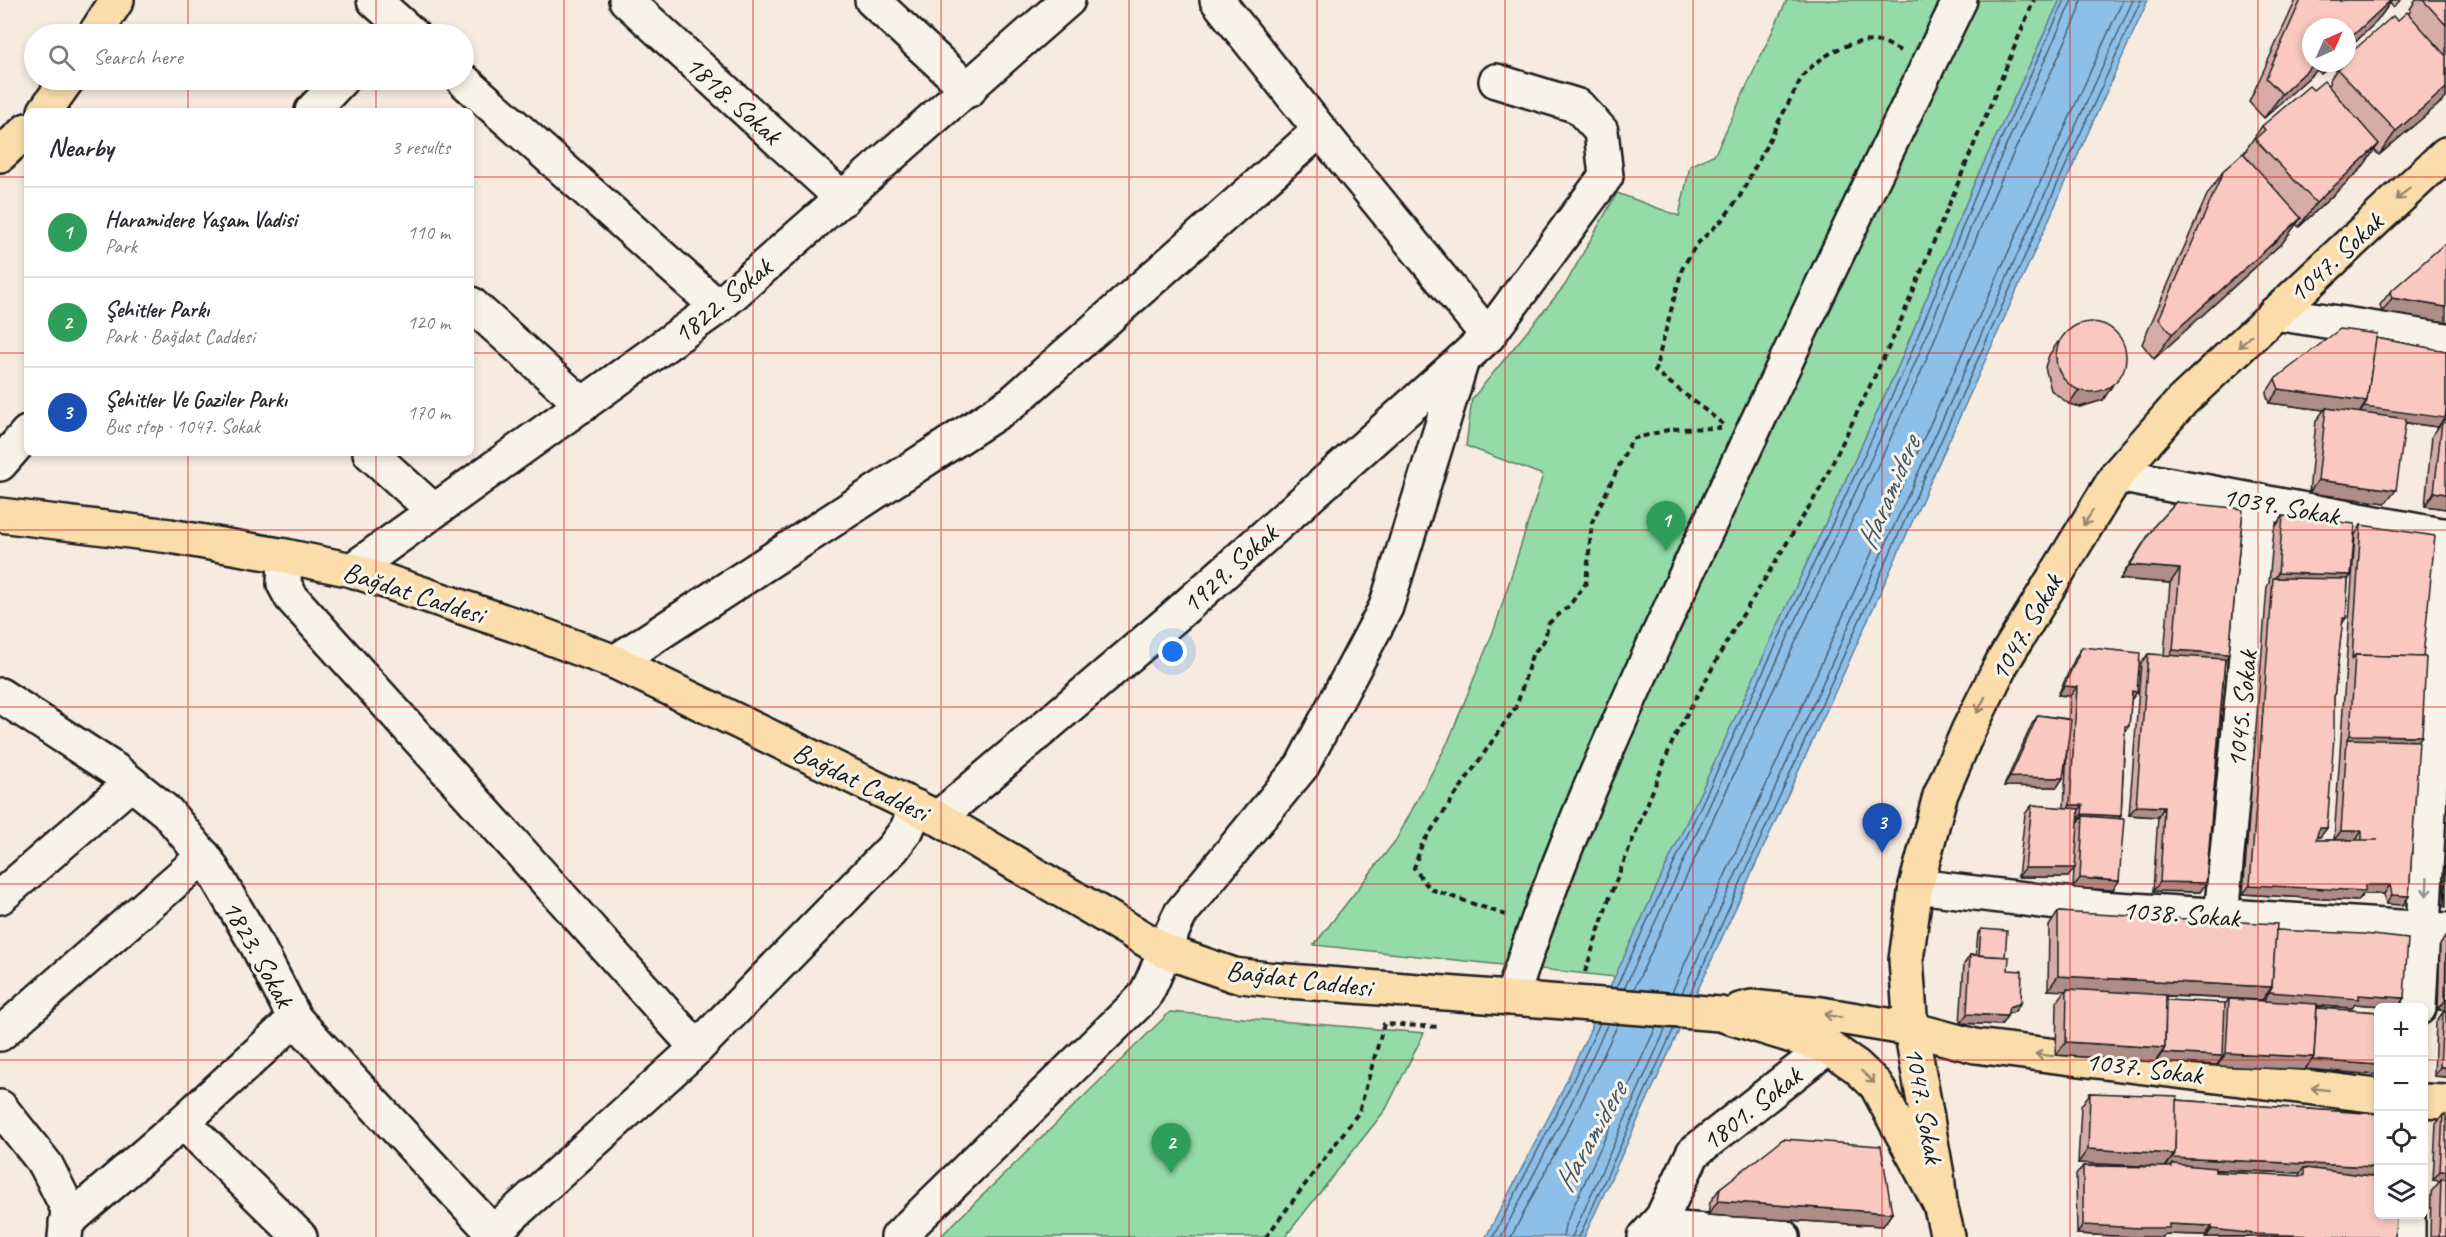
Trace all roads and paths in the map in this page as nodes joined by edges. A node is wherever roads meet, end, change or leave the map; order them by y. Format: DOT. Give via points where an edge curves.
graph roads {
  1 [pos="117,0"];
  2 [pos="626,0"];
  3 [pos="872,0"];
  4 [pos="1068,0"];
  5 [pos="1217,0"];
  6 [pos="1960,0"];
  7 [pos="2034,0"];
  8 [pos="102,24"];
  9 [pos="1929,64"];
  10 [pos="1496,81"];
  11 [pos="60,90"];
  12 [pos="332,90"];
  13 [pos="474,90"];
  14 [pos="969,90"];
  15 [pos="47,108"];
  16 [pos="315,108"];
  17 [pos="1320,130"];
  18 [pos="24,133"];
  19 [pos="0,155"];
  20 [pos="2445,155"];
  21 [pos="843,199"];
  22 [pos="474,307"];
  23 [pos="718,307"];
  24 [pos="2275,313"];
  25 [pos="1488,336"];
  26 [pos="2446,340"];
  27 [pos="1462,360"];
  28 [pos="584,405"];
  29 [pos="24,436"];
  30 [pos="373,456"];
  31 [pos="0,464"];
  32 [pos="2117,475"];
  33 [pos="2261,501"];
  34 [pos="433,510"];
  35 [pos="0,515"];
  36 [pos="2444,535"];
  37 [pos="285,555"];
  38 [pos="352,570"];
  39 [pos="615,662"];
  40 [pos="0,695"];
  41 [pos="131,783"];
  42 [pos="927,813"];
  43 [pos="204,856"];
  44 [pos="1916,886"];
  45 [pos="0,897"];
  46 [pos="2221,916"];
  47 [pos="1535,926"];
  48 [pos="2435,929"];
  49 [pos="1165,951"];
  50 [pos="1574,972"];
  51 [pos="1512,999"];
  52 [pos="2420,1003"];
  53 [pos="1720,1014"];
  54 [pos="295,1019"];
  55 [pos="1440,1027"];
  56 [pos="1911,1029"];
  57 [pos="0,1034"];
  58 [pos="1828,1047"];
  59 [pos="696,1048"];
  60 [pos="2374,1095"];
  61 [pos="2428,1101"];
  62 [pos="2446,1102"];
  63 [pos="0,1107"];
  64 [pos="183,1122"];
  65 [pos="1940,1204"];
  66 [pos="2408,1219"];
  67 [pos="65,1230"];
  68 [pos="1650,1232"];
  69 [pos="492,1236"];
  70 [pos="300,1237"];
  71 [pos="898,1237"];
  72 [pos="1266,1237"];
  73 [pos="1783,1237"];
  74 [pos="1948,1237"];
  75 [pos="2408,1237"];
  1 -- 8 [label="main road"];
  2 -- 21 [label="street, 1818. Sokak"];
  3 -- 14 [label="street"];
  4 -- 14 [label="street, 1822. Sokak"];
  5 -- 17 [label="street"];
  6 -- 9 [label="street"];
  7 -- 50 [label="path" via="1897,330 1820,489 1731,634 1674,738 1610,896 1585,972"];
  9 -- 47 [label="street" via="1789,353 1637,682"];
  9 -- 47 [label="path" via="1881,42 1859,41 1815,61 1802,76 1740,196 1696,245 1682,269 1656,370 1728,428 1672,429 1632,439 1592,522 1586,583 1569,606 1549,623 1544,641 1532,655 1516,705 1422,844 1414,868 1430,889"];
  10 -- 25 [label="street, 1929. Sokak" via="1578,106 1600,131 1606,176"];
  11 -- 15 [label="main road"];
  12 -- 16 [label="street"];
  13 -- 23 [label="street"];
  14 -- 21 [label="street, 1822. Sokak"];
  17 -- 25 [label="street"];
  17 -- 39 [label="street" via="1012,403"];
  18 -- 19 [label="main road"];
  20 -- 24 [label="main road, 1047. Sokak, one-way"];
  21 -- 23 [label="street, 1822. Sokak"];
  22 -- 28 [label="street"];
  23 -- 28 [label="street, 1822. Sokak"];
  24 -- 26 [label="street"];
  24 -- 32 [label="main road, 1047. Sokak, one-way" via="2182,401"];
  25 -- 27 [label="street, 1929. Sokak"];
  27 -- 42 [label="street, 1929. Sokak" via="1173,618"];
  27 -- 49 [label="street" via="1386,607 1302,766 1181,913"];
  28 -- 34 [label="street, 1822. Sokak"];
  29 -- 31 [label="street"];
  30 -- 34 [label="street"];
  32 -- 33 [label="street, 1039. Sokak"];
  32 -- 44 [label="main road, 1047. Sokak, one-way" via="2002,663 1968,731 1940,796"];
  33 -- 36 [label="street, 1039. Sokak"];
  33 -- 46 [label="street, 1045. Sokak"];
  34 -- 38 [label="street, 1822. Sokak"];
  35 -- 37 [label="main road, Bağdat Caddesi"];
  36 -- 48 [label="street, one-way"];
  37 -- 38 [label="main road, Bağdat Caddesi"];
  37 -- 59 [label="street" via="284,584 291,597"];
  38 -- 39 [label="main road, Bağdat Caddesi"];
  39 -- 42 [label="main road, Bağdat Caddesi"];
  40 -- 41 [label="street, 1823. Sokak"];
  41 -- 43 [label="street, 1823. Sokak" via="167,812"];
  41 -- 45 [label="street"];
  42 -- 49 [label="main road, Bağdat Caddesi"];
  42 -- 59 [label="street" via="907,829 893,848"];
  43 -- 54 [label="street, 1823. Sokak"];
  43 -- 57 [label="street"];
  44 -- 46 [label="street, 1038. Sokak" via="2100,908"];
  44 -- 56 [label="main road, 1047. Sokak" via="1905,960"];
  46 -- 48 [label="street, 1038. Sokak"];
  47 -- 51 [label="street"];
  48 -- 52 [label="street"];
  49 -- 51 [label="main road, Bağdat Caddesi" via="1244,976"];
  49 -- 71 [label="street" via="1158,975 1136,1006"];
  51 -- 53 [label="main road, Bağdat Caddesi"];
  56 -- 53 [label="main road, 1037. Sokak, one-way" via="1752,1007"];
  53 -- 58 [label="main road"];
  54 -- 64 [label="street"];
  54 -- 69 [label="street, 1823. Sokak"];
  55 -- 72 [label="path" via="1384,1023 1359,1112"];
  60 -- 56 [label="main road, 1037. Sokak, one-way" via="1975,1046"];
  56 -- 65 [label="main road, 1047. Sokak"];
  58 -- 65 [label="main road, one-way" via="1876,1085"];
  58 -- 68 [label="street, 1801. Sokak" via="1693,1153 1662,1218"];
  59 -- 69 [label="street"];
  61 -- 62 [label="main road"];
  63 -- 67 [label="street" via="46,1165 68,1209"];
  64 -- 67 [label="street"];
  64 -- 70 [label="street"];
  65 -- 74 [label="main road, 1047. Sokak"];
  66 -- 75 [label="street"];
  68 -- 73 [label="street"];
}
